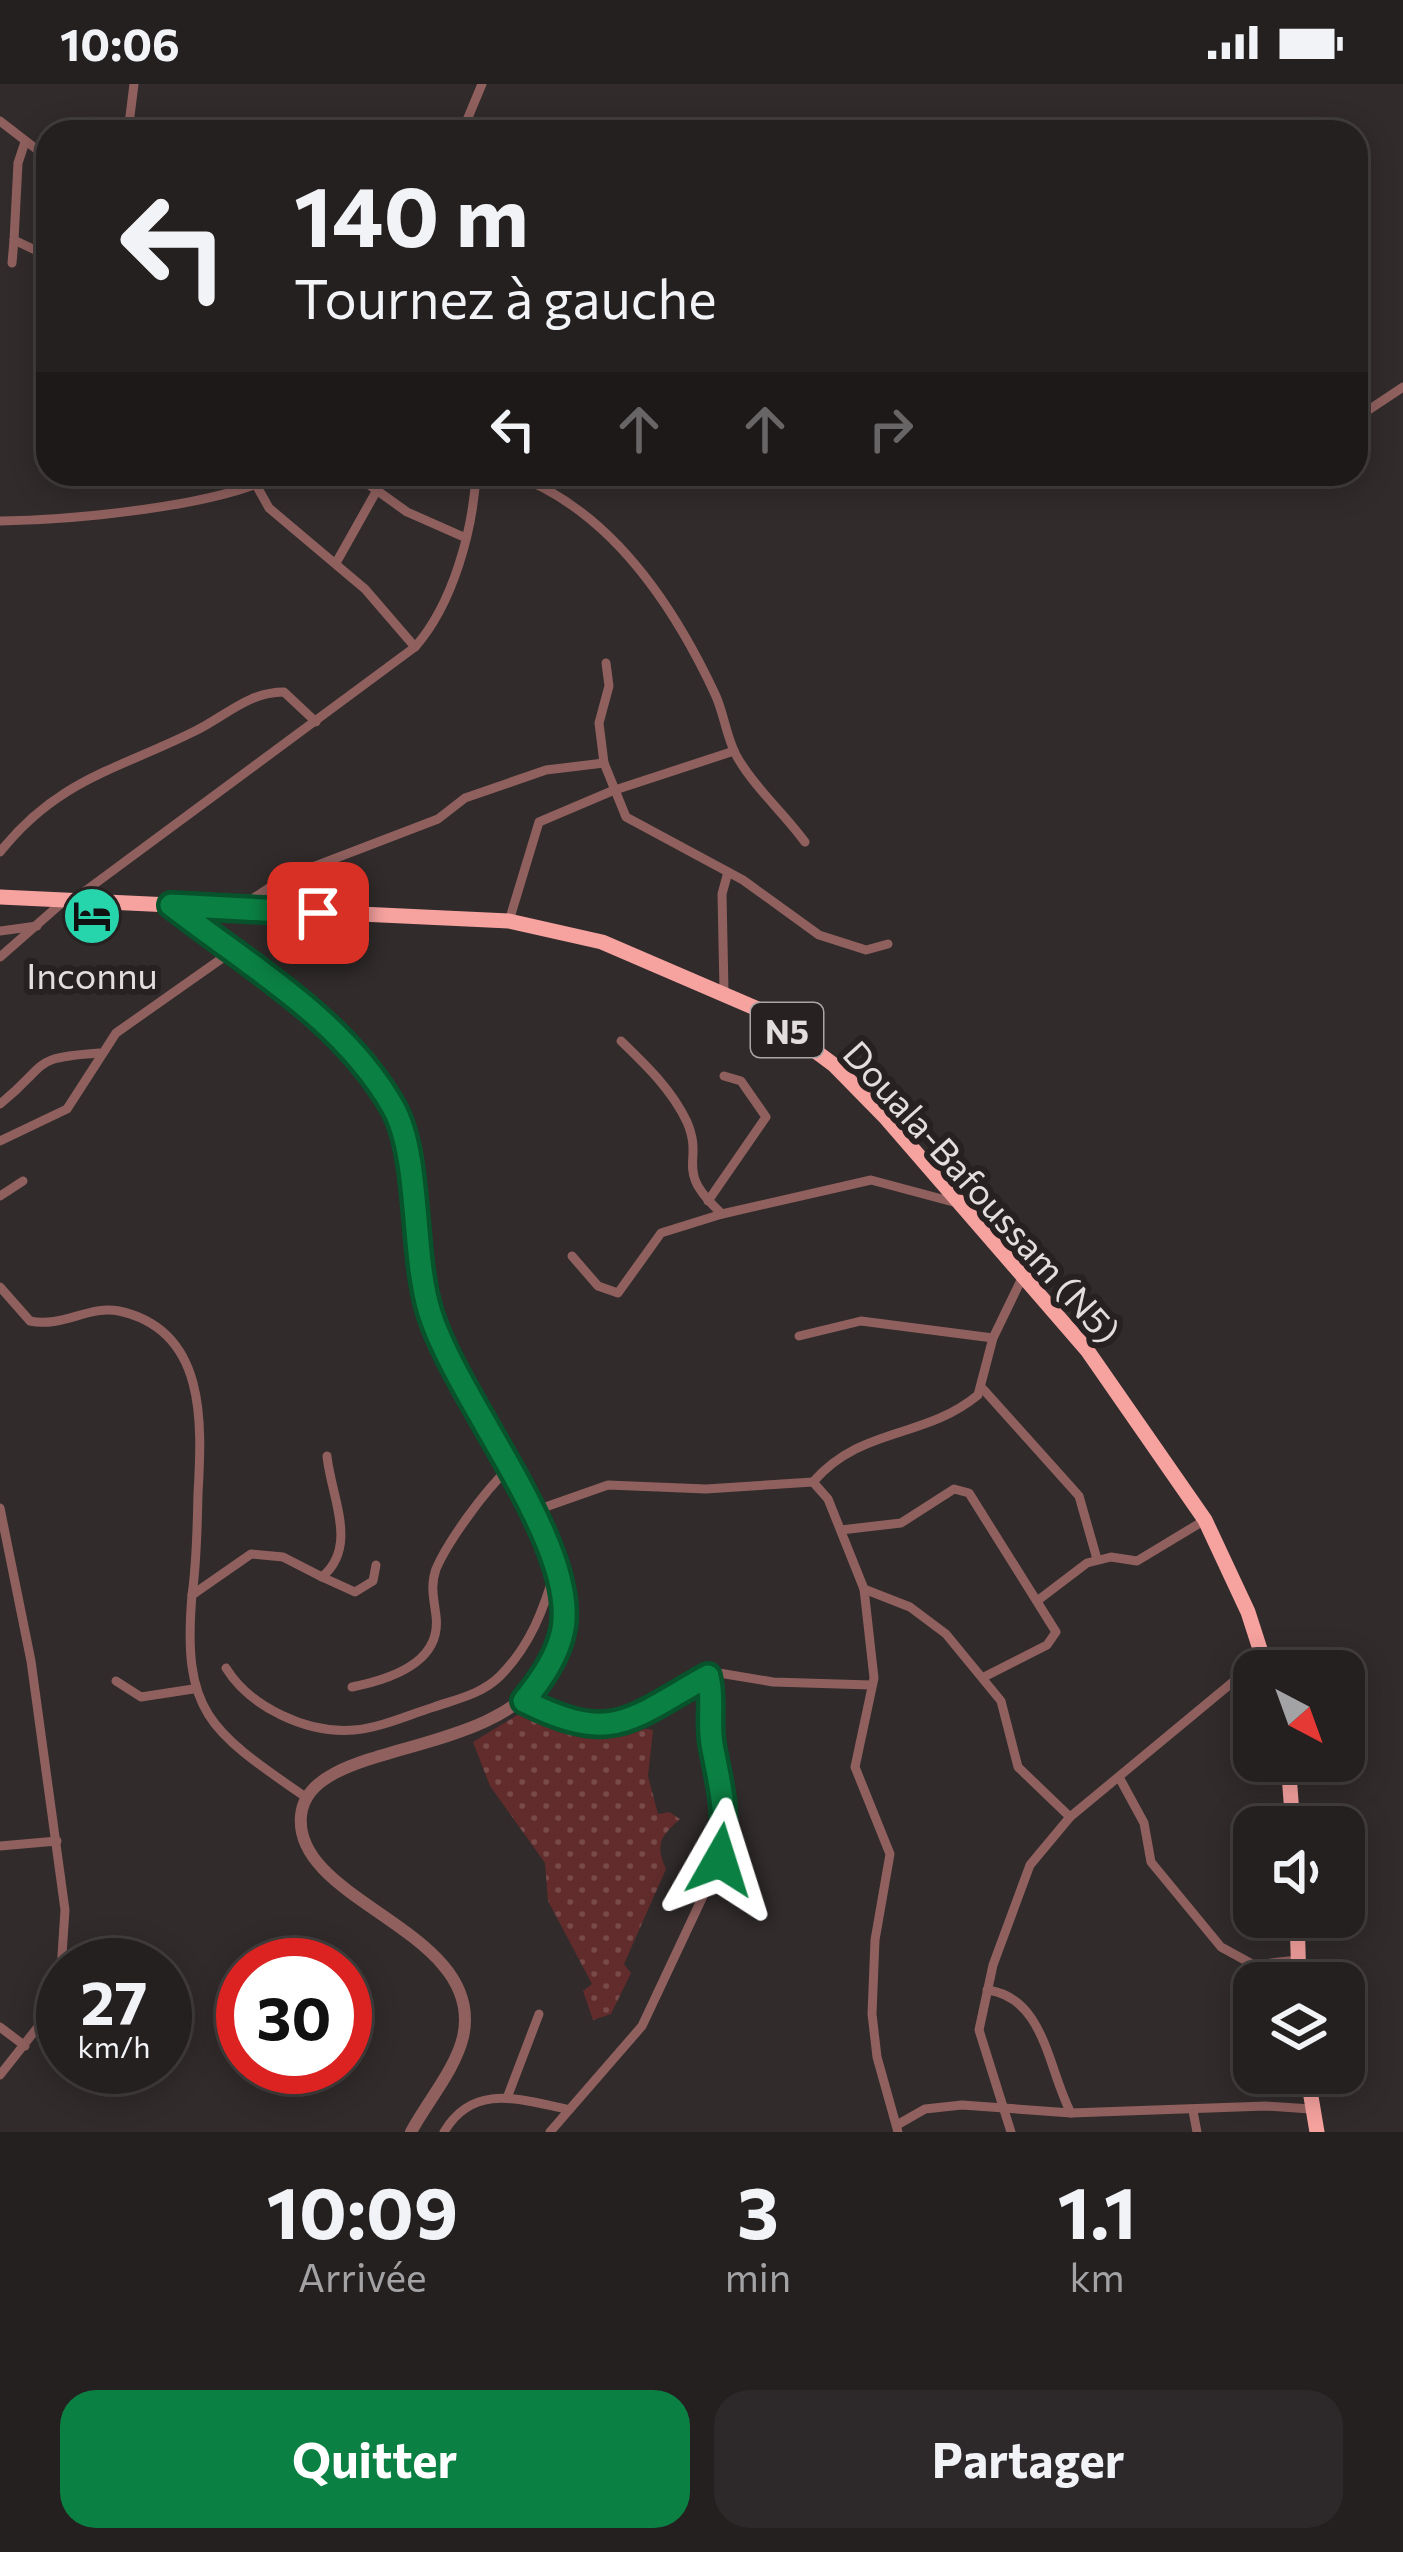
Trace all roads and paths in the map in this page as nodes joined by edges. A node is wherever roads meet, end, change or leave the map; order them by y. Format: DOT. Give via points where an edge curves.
graph roads {
  1 [pos="134,84"];
  2 [pos="482,84"];
  3 [pos="130,120"];
  4 [pos="467,120"];
  5 [pos="0,121"];
  6 [pos="25,142"];
  7 [pos="36,150"];
  8 [pos="14,220"];
  9 [pos="0,226"];
  10 [pos="14,240"];
  11 [pos="36,250"];
  12 [pos="12,263"];
  13 [pos="1403,387"];
  14 [pos="1368,410"];
  15 [pos="257,486"];
  16 [pos="369,486"];
  17 [pos="377,486"];
  18 [pos="474,486"];
  19 [pos="534,486"];
  20 [pos="254,488"];
  21 [pos="374,490"];
  22 [pos="0,521"];
  23 [pos="466,538"];
  24 [pos="336,563"];
  25 [pos="415,647"];
  26 [pos="606,663"];
  27 [pos="316,722"];
  28 [pos="734,752"];
  29 [pos="604,763"];
  30 [pos="612,791"];
  31 [pos="805,842"];
  32 [pos="0,852"];
  33 [pos="728,872"];
  34 [pos="0,896"];
  35 [pos="69,900"];
  36 [pos="171,905"];
  37 [pos="238,909"];
  38 [pos="509,921"];
  39 [pos="37,926"];
  40 [pos="0,931"];
  41 [pos="888,944"];
  42 [pos="231,952"];
  43 [pos="0,957"];
  44 [pos="724,991"];
  45 [pos="621,1041"];
  46 [pos="99,1053"];
  47 [pos="724,1076"];
  48 [pos="0,1104"];
  49 [pos="0,1141"];
  50 [pos="23,1181"];
  51 [pos="0,1196"];
  52 [pos="708,1201"];
  53 [pos="962,1203"];
  54 [pos="722,1214"];
  55 [pos="572,1256"];
  56 [pos="1024,1274"];
  57 [pos="0,1287"];
  58 [pos="799,1336"];
  59 [pos="994,1338"];
  60 [pos="983,1389"];
  61 [pos="327,1456"];
  62 [pos="507,1470"];
  63 [pos="813,1482"];
  64 [pos="0,1508"];
  65 [pos="534,1511"];
  66 [pos="1205,1520"];
  67 [pos="841,1530"];
  68 [pos="1097,1558"];
  69 [pos="376,1565"];
  70 [pos="556,1565"];
  71 [pos="16,1575"];
  72 [pos="322,1576"];
  73 [pos="0,1580"];
  74 [pos="864,1588"];
  75 [pos="192,1595"];
  76 [pos="1037,1600"];
  77 [pos="1259,1650"];
  78 [pos="226,1668"];
  79 [pos="708,1676"];
  80 [pos="984,1677"];
  81 [pos="116,1681"];
  82 [pos="871,1685"];
  83 [pos="352,1688"];
  84 [pos="194,1689"];
  85 [pos="1233,1689"];
  86 [pos="524,1701"];
  87 [pos="1119,1777"];
  88 [pos="304,1796"];
  89 [pos="1070,1817"];
  90 [pos="57,1840"];
  91 [pos="0,1846"];
  92 [pos="1297,1938"];
  93 [pos="1297,1960"];
  94 [pos="988,1990"];
  95 [pos="539,2014"];
  96 [pos="0,2027"];
  97 [pos="25,2046"];
  98 [pos="0,2074"];
  99 [pos="1309,2094"];
  100 [pos="507,2098"];
  101 [pos="1004,2105"];
  102 [pos="566,2109"];
  103 [pos="1311,2110"];
  104 [pos="1193,2111"];
  105 [pos="1071,2113"];
  106 [pos="897,2129"];
  107 [pos="411,2132"];
  108 [pos="444,2132"];
  109 [pos="550,2132"];
  110 [pos="1011,2132"];
  111 [pos="1197,2132"];
  112 [pos="1317,2132"];
  1 -- 3 [label="street"];
  2 -- 4 [label="street"];
  5 -- 6 [label="street"];
  6 -- 7 [label="street"];
  6 -- 8 [label="street"];
  8 -- 9 [label="street"];
  8 -- 10 [label="street"];
  10 -- 11 [label="street"];
  10 -- 12 [label="street"];
  13 -- 14 [label="street"];
  15 -- 20 [label="street"];
  16 -- 21 [label="street"];
  17 -- 21 [label="street"];
  18 -- 23 [label="street"];
  19 -- 28 [label="street" via="577,509 642,574 687,638"];
  20 -- 22 [label="street"];
  20 -- 24 [label="street"];
  21 -- 23 [label="street"];
  21 -- 24 [label="street"];
  23 -- 25 [label="street" via="434,623"];
  24 -- 25 [label="street"];
  25 -- 27 [label="street"];
  26 -- 29 [label="street" via="609,686 598,722"];
  27 -- 32 [label="street" via="284,692 253,695 190,734 69,787"];
  27 -- 35 [label="street"];
  28 -- 30 [label="street"];
  28 -- 31 [label="street"];
  29 -- 30 [label="street"];
  29 -- 37 [label="street" via="546,770 465,798 438,819 284,878"];
  30 -- 33 [label="street" via="634,823"];
  30 -- 38 [label="street" via="539,823"];
  33 -- 41 [label="street" via="819,935 866,950"];
  33 -- 44 [label="street"];
  34 -- 35 [label="highway, Douala-Bafoussam (N5) / N5"];
  35 -- 36 [label="highway, Douala-Bafoussam (N5) / N5"];
  35 -- 39 [label="street"];
  36 -- 37 [label="highway, Douala-Bafoussam (N5) / N5"];
  36 -- 42 [label="street"];
  37 -- 38 [label="highway, Douala-Bafoussam (N5) / N5"];
  38 -- 44 [label="highway, Douala-Bafoussam (N5) / N5" via="602,942"];
  39 -- 40 [label="street"];
  39 -- 43 [label="street"];
  42 -- 46 [label="street" via="140,1014"];
  42 -- 62 [label="street" via="321,1019 394,1109 431,1317"];
  44 -- 53 [label="highway, Douala-Bafoussam (N5) / N5" via="834,1065"];
  45 -- 52 [label="street" via="680,1108 690,1171"];
  46 -- 48 [label="street" via="46,1059"];
  46 -- 49 [label="street" via="67,1109"];
  47 -- 52 [label="street" via="742,1081 766,1118"];
  50 -- 51 [label="street"];
  52 -- 54 [label="street"];
  53 -- 54 [label="street" via="871,1180"];
  53 -- 56 [label="highway, Douala-Bafoussam (N5) / N5"];
  54 -- 55 [label="street" via="661,1234 618,1293 598,1286"];
  56 -- 59 [label="street"];
  56 -- 66 [label="highway, Douala-Bafoussam (N5) / N5" via="1138,1418"];
  57 -- 75 [label="street" via="30,1321 118,1311 158,1327 183,1354 202,1433"];
  58 -- 59 [label="street" via="861,1321"];
  59 -- 60 [label="street"];
  60 -- 63 [label="street" via="922,1428 848,1448"];
  60 -- 68 [label="street" via="1078,1496"];
  61 -- 72 [label="street" via="342,1543"];
  62 -- 65 [label="street"];
  62 -- 83 [label="street" via="438,1564 436,1623 419,1658 397,1676"];
  63 -- 65 [label="street" via="608,1485"];
  63 -- 67 [label="street"];
  64 -- 71 [label="street"];
  65 -- 70 [label="street"];
  66 -- 68 [label="street" via="1137,1561"];
  66 -- 77 [label="highway, Douala-Bafoussam (N5) / N5"];
  67 -- 74 [label="street"];
  67 -- 76 [label="street" via="901,1523 962,1489"];
  68 -- 76 [label="street"];
  69 -- 72 [label="street" via="373,1581 355,1592"];
  70 -- 78 [label="street" via="536,1624 498,1678 466,1697 340,1730 275,1712 250,1698"];
  70 -- 86 [label="street" via="563,1630"];
  71 -- 73 [label="street"];
  71 -- 90 [label="street"];
  72 -- 75 [label="street" via="283,1557 251,1554"];
  74 -- 80 [label="street" via="926,1616"];
  74 -- 82 [label="street"];
  75 -- 84 [label="street" via="186,1650"];
  76 -- 80 [label="street" via="1054,1639"];
  79 -- 82 [label="street"];
  79 -- 86 [label="street" via="655,1712 615,1724 575,1722"];
  79 -- 102 [label="street" via="726,1801 720,1860 642,2026"];
  80 -- 89 [label="street" via="1001,1701 1014,1760"];
  81 -- 84 [label="street" via="141,1697"];
  82 -- 106 [label="street" via="855,1767 890,1854 872,2014"];
  84 -- 88 [label="street" via="228,1737"];
  85 -- 87 [label="street"];
  86 -- 88 [label="street" via="472,1730 330,1771"];
  87 -- 89 [label="street"];
  87 -- 93 [label="street" via="1144,1823 1151,1862 1206,1931 1243,1963"];
  88 -- 107 [label="street" via="300,1825 314,1856 434,1957 458,1989 465,2020 458,2050"];
  89 -- 94 [label="street" via="1030,1865"];
  90 -- 91 [label="street"];
  90 -- 97 [label="street" via="62,1971"];
  92 -- 93 [label="highway"];
  94 -- 101 [label="street" via="979,2030"];
  94 -- 105 [label="street" via="1029,2011"];
  95 -- 100 [label="street"];
  96 -- 97 [label="street"];
  97 -- 98 [label="street"];
  99 -- 103 [label="highway"];
  100 -- 102 [label="street"];
  100 -- 108 [label="street" via="474,2100"];
  101 -- 105 [label="street"];
  101 -- 106 [label="street" via="925,2109"];
  101 -- 110 [label="street"];
  102 -- 109 [label="street"];
  103 -- 104 [label="street"];
  103 -- 112 [label="highway"];
  104 -- 105 [label="street"];
  104 -- 111 [label="street"];
}
